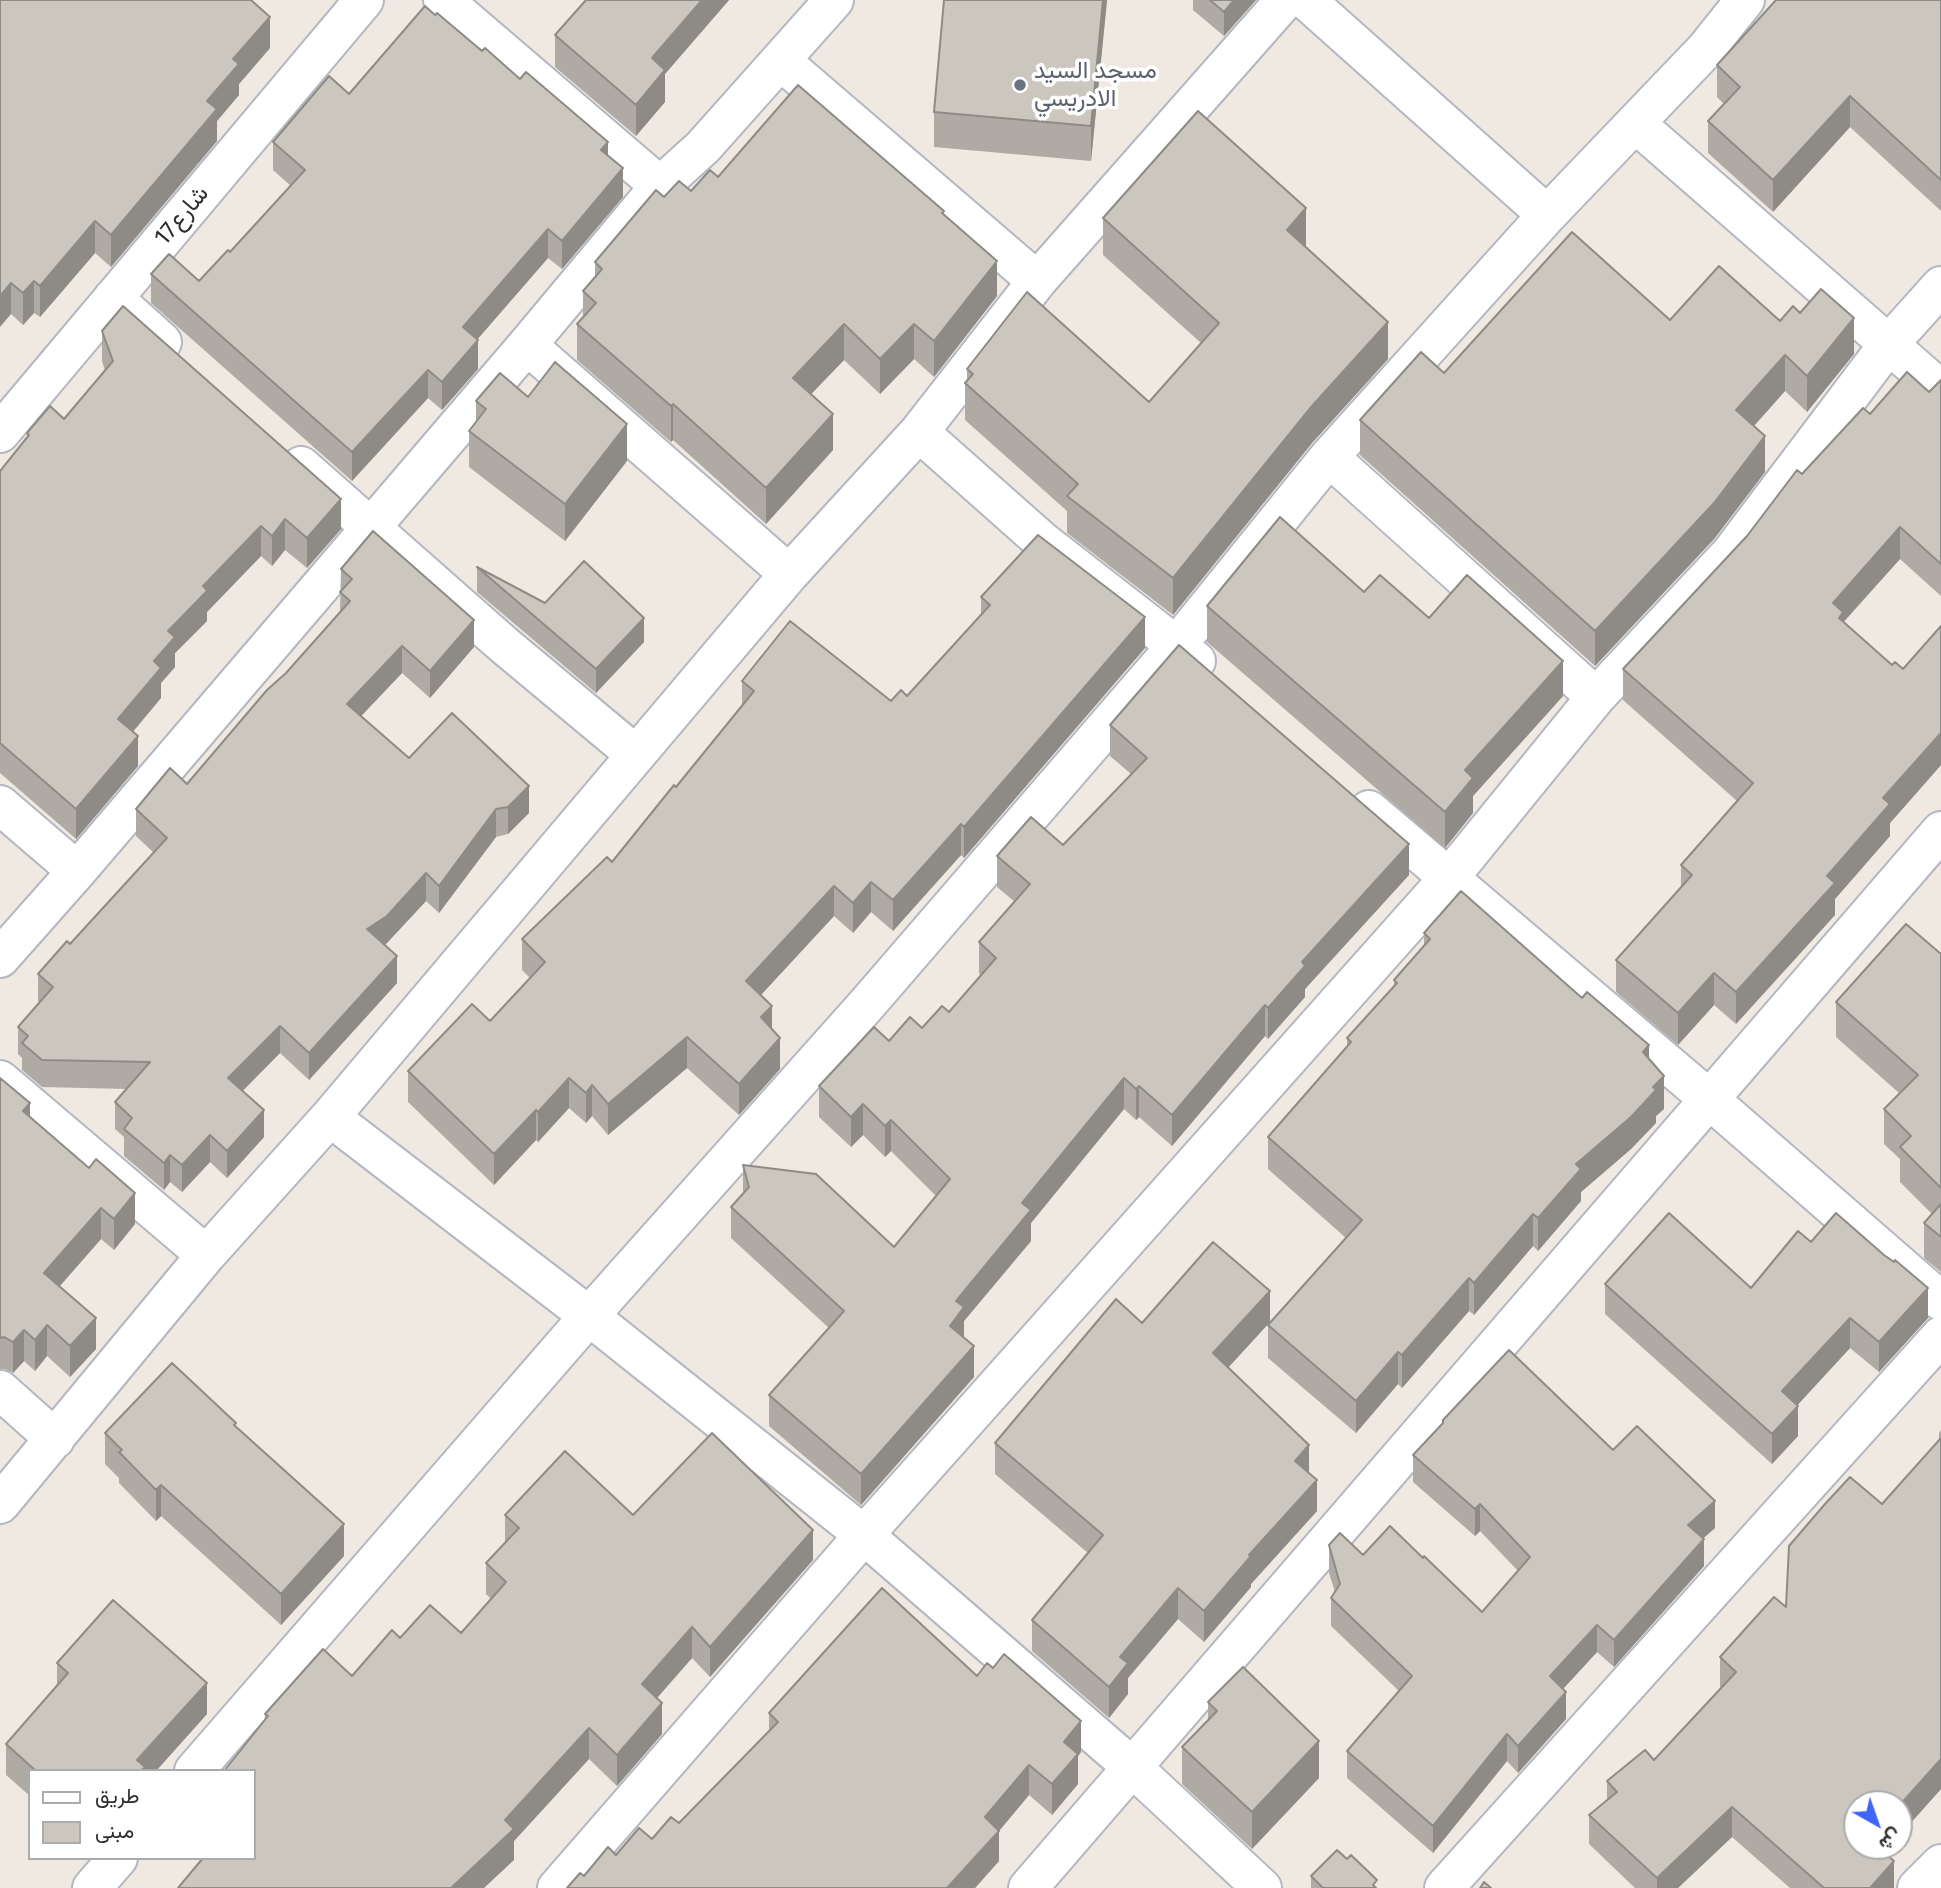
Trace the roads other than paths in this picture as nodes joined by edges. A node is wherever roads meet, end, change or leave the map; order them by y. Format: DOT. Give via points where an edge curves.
graph roads {
  1 [pos="364,0"];
  2 [pos="443,0"];
  3 [pos="834,0"];
  4 [pos="1285,0"];
  5 [pos="1306,0"];
  6 [pos="1745,0"];
  7 [pos="781,61"];
  8 [pos="1635,123"];
  9 [pos="660,186"];
  10 [pos="1547,215"];
  11 [pos="1037,281"];
  12 [pos="1941,286"];
  13 [pos="113,298"];
  14 [pos="527,345"];
  15 [pos="1888,345"];
  16 [pos="185,362"];
  17 [pos="1941,390"];
  18 [pos="919,432"];
  19 [pos="0,433"];
  20 [pos="278,445"];
  21 [pos="1329,457"];
  22 [pos="370,527"];
  23 [pos="789,574"];
  24 [pos="1177,645"];
  25 [pos="1219,681"];
  26 [pos="1596,697"];
  27 [pos="636,755"];
  28 [pos="1344,789"];
  29 [pos="0,805"];
  30 [pos="1941,831"];
  31 [pos="77,871"];
  32 [pos="1448,879"];
  33 [pos="0,958"];
  34 [pos="0,1080"];
  35 [pos="1709,1099"];
  36 [pos="330,1117"];
  37 [pos="206,1255"];
  38 [pos="1941,1301"];
  39 [pos="589,1316"];
  40 [pos="1941,1336"];
  41 [pos="0,1390"];
  42 [pos="55,1439"];
  43 [pos="0,1504"];
  44 [pos="864,1535"];
  45 [pos="1132,1767"];
  46 [pos="196,1769"];
  47 [pos="116,1860"];
  48 [pos="1941,1864"];
  49 [pos="92,1888"];
  50 [pos="557,1888"];
  51 [pos="1028,1888"];
  52 [pos="1262,1888"];
  53 [pos="1444,1888"];
  54 [pos="1917,1888"];
  1 -- 13 [label="street, شارع17"];
  2 -- 9 [label="street"];
  3 -- 7 [label="street"];
  4 -- 11 [label="street"];
  5 -- 10 [label="street"];
  6 -- 8 [label="street" via="1705,50"];
  7 -- 9 [label="street" via="703,147"];
  7 -- 11 [label="street"];
  8 -- 10 [label="street"];
  8 -- 15 [label="street"];
  9 -- 14 [label="street"];
  10 -- 21 [label="street"];
  11 -- 18 [label="street"];
  12 -- 15 [label="street"];
  13 -- 16 [label="street"];
  13 -- 19 [label="street, شارع17"];
  14 -- 22 [label="street"];
  14 -- 23 [label="street"];
  15 -- 17 [label="street"];
  15 -- 26 [label="street" via="1731,553"];
  18 -- 23 [label="street"];
  18 -- 24 [label="street" via="1042,541"];
  20 -- 22 [label="street"];
  21 -- 24 [label="street"];
  21 -- 26 [label="street"];
  22 -- 27 [label="street"];
  22 -- 31 [label="street"];
  23 -- 27 [label="street"];
  24 -- 25 [label="street"];
  24 -- 39 [label="street"];
  26 -- 32 [label="street"];
  27 -- 36 [label="street"];
  28 -- 32 [label="street"];
  29 -- 31 [label="street"];
  30 -- 35 [label="street"];
  31 -- 33 [label="street"];
  32 -- 35 [label="street"];
  32 -- 44 [label="street"];
  34 -- 37 [label="street"];
  35 -- 38 [label="street"];
  35 -- 45 [label="street"];
  36 -- 37 [label="street"];
  36 -- 39 [label="street"];
  37 -- 42 [label="street"];
  39 -- 44 [label="street"];
  39 -- 46 [label="street"];
  40 -- 53 [label="street"];
  41 -- 42 [label="street"];
  42 -- 43 [label="street"];
  44 -- 45 [label="street"];
  44 -- 50 [label="street"];
  45 -- 51 [label="street"];
  45 -- 52 [label="street"];
  47 -- 49 [label="street"];
  48 -- 54 [label="street"];
}
